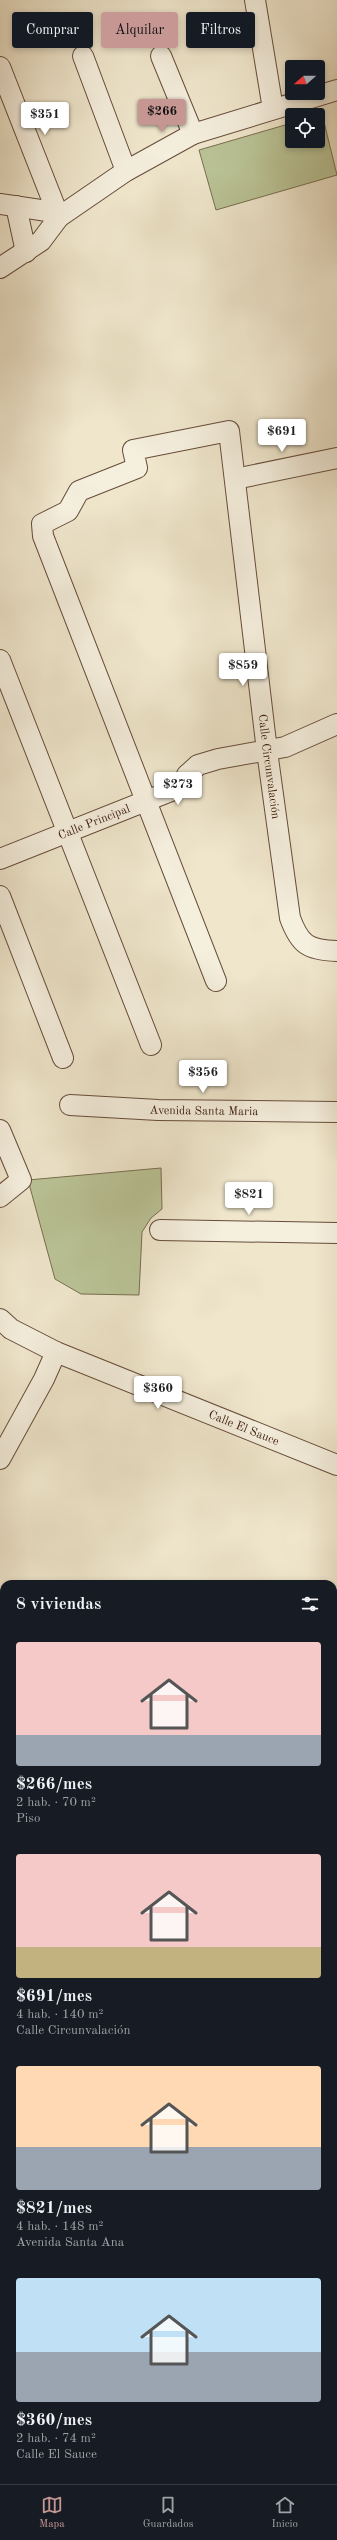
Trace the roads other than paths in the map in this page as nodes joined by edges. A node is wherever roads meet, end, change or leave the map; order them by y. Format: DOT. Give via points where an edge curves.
graph roads {
  1 [pos="255,0"];
  2 [pos="83,56"];
  3 [pos="161,56"];
  4 [pos="0,67"];
  5 [pos="337,90"];
  6 [pos="273,109"];
  7 [pos="193,134"];
  8 [pos="126,171"];
  9 [pos="8,205"];
  10 [pos="59,217"];
  11 [pos="26,252"];
  12 [pos="0,268"];
  13 [pos="337,458"];
  14 [pos="234,479"];
  15 [pos="0,660"];
  16 [pos="337,724"];
  17 [pos="267,751"];
  18 [pos="146,801"];
  19 [pos="67,833"];
  20 [pos="0,859"];
  21 [pos="0,896"];
  22 [pos="337,950"];
  23 [pos="216,981"];
  24 [pos="151,1045"];
  25 [pos="62,1058"];
  26 [pos="70,1105"];
  27 [pos="337,1112"];
  28 [pos="0,1130"];
  29 [pos="0,1197"];
  30 [pos="160,1230"];
  31 [pos="337,1233"];
  32 [pos="0,1319"];
  33 [pos="56,1352"];
  34 [pos="0,1459"];
  35 [pos="337,1465"];
  1 -- 6 [label="street"];
  2 -- 8 [label="street"];
  3 -- 7 [label="street"];
  4 -- 10 [label="street"];
  5 -- 6 [label="street"];
  6 -- 7 [label="street"];
  7 -- 8 [label="street"];
  8 -- 10 [label="street"];
  9 -- 10 [label="street" via="47,212"];
  9 -- 11 [label="street"];
  10 -- 11 [label="street" via="41,241"];
  11 -- 12 [label="street"];
  13 -- 14 [label="street"];
  14 -- 17 [label="street, Calle Circunvalación"];
  14 -- 18 [label="street, Calle Circunvalación" via="229,431 133,450 136,468 79,491 68,512 42,524 43,536"];
  15 -- 19 [label="street"];
  16 -- 17 [label="street, Calle Principal" via="285,747"];
  17 -- 18 [label="street, Calle Principal" via="198,765 187,775 181,787"];
  17 -- 22 [label="street, Calle Circunvalación" via="290,918 296,933 306,946 321,950"];
  18 -- 19 [label="street, Calle Principal"];
  18 -- 23 [label="street"];
  19 -- 20 [label="street, Calle Principal"];
  19 -- 24 [label="street"];
  21 -- 25 [label="street"];
  26 -- 27 [label="street, Avenida Santa Maria" via="158,1110"];
  28 -- 29 [label="street" via="21,1180"];
  30 -- 31 [label="street"];
  32 -- 33 [label="street, Calle El Sauce" via="11,1329"];
  33 -- 34 [label="street"];
  33 -- 35 [label="street, Calle El Sauce"];
}
